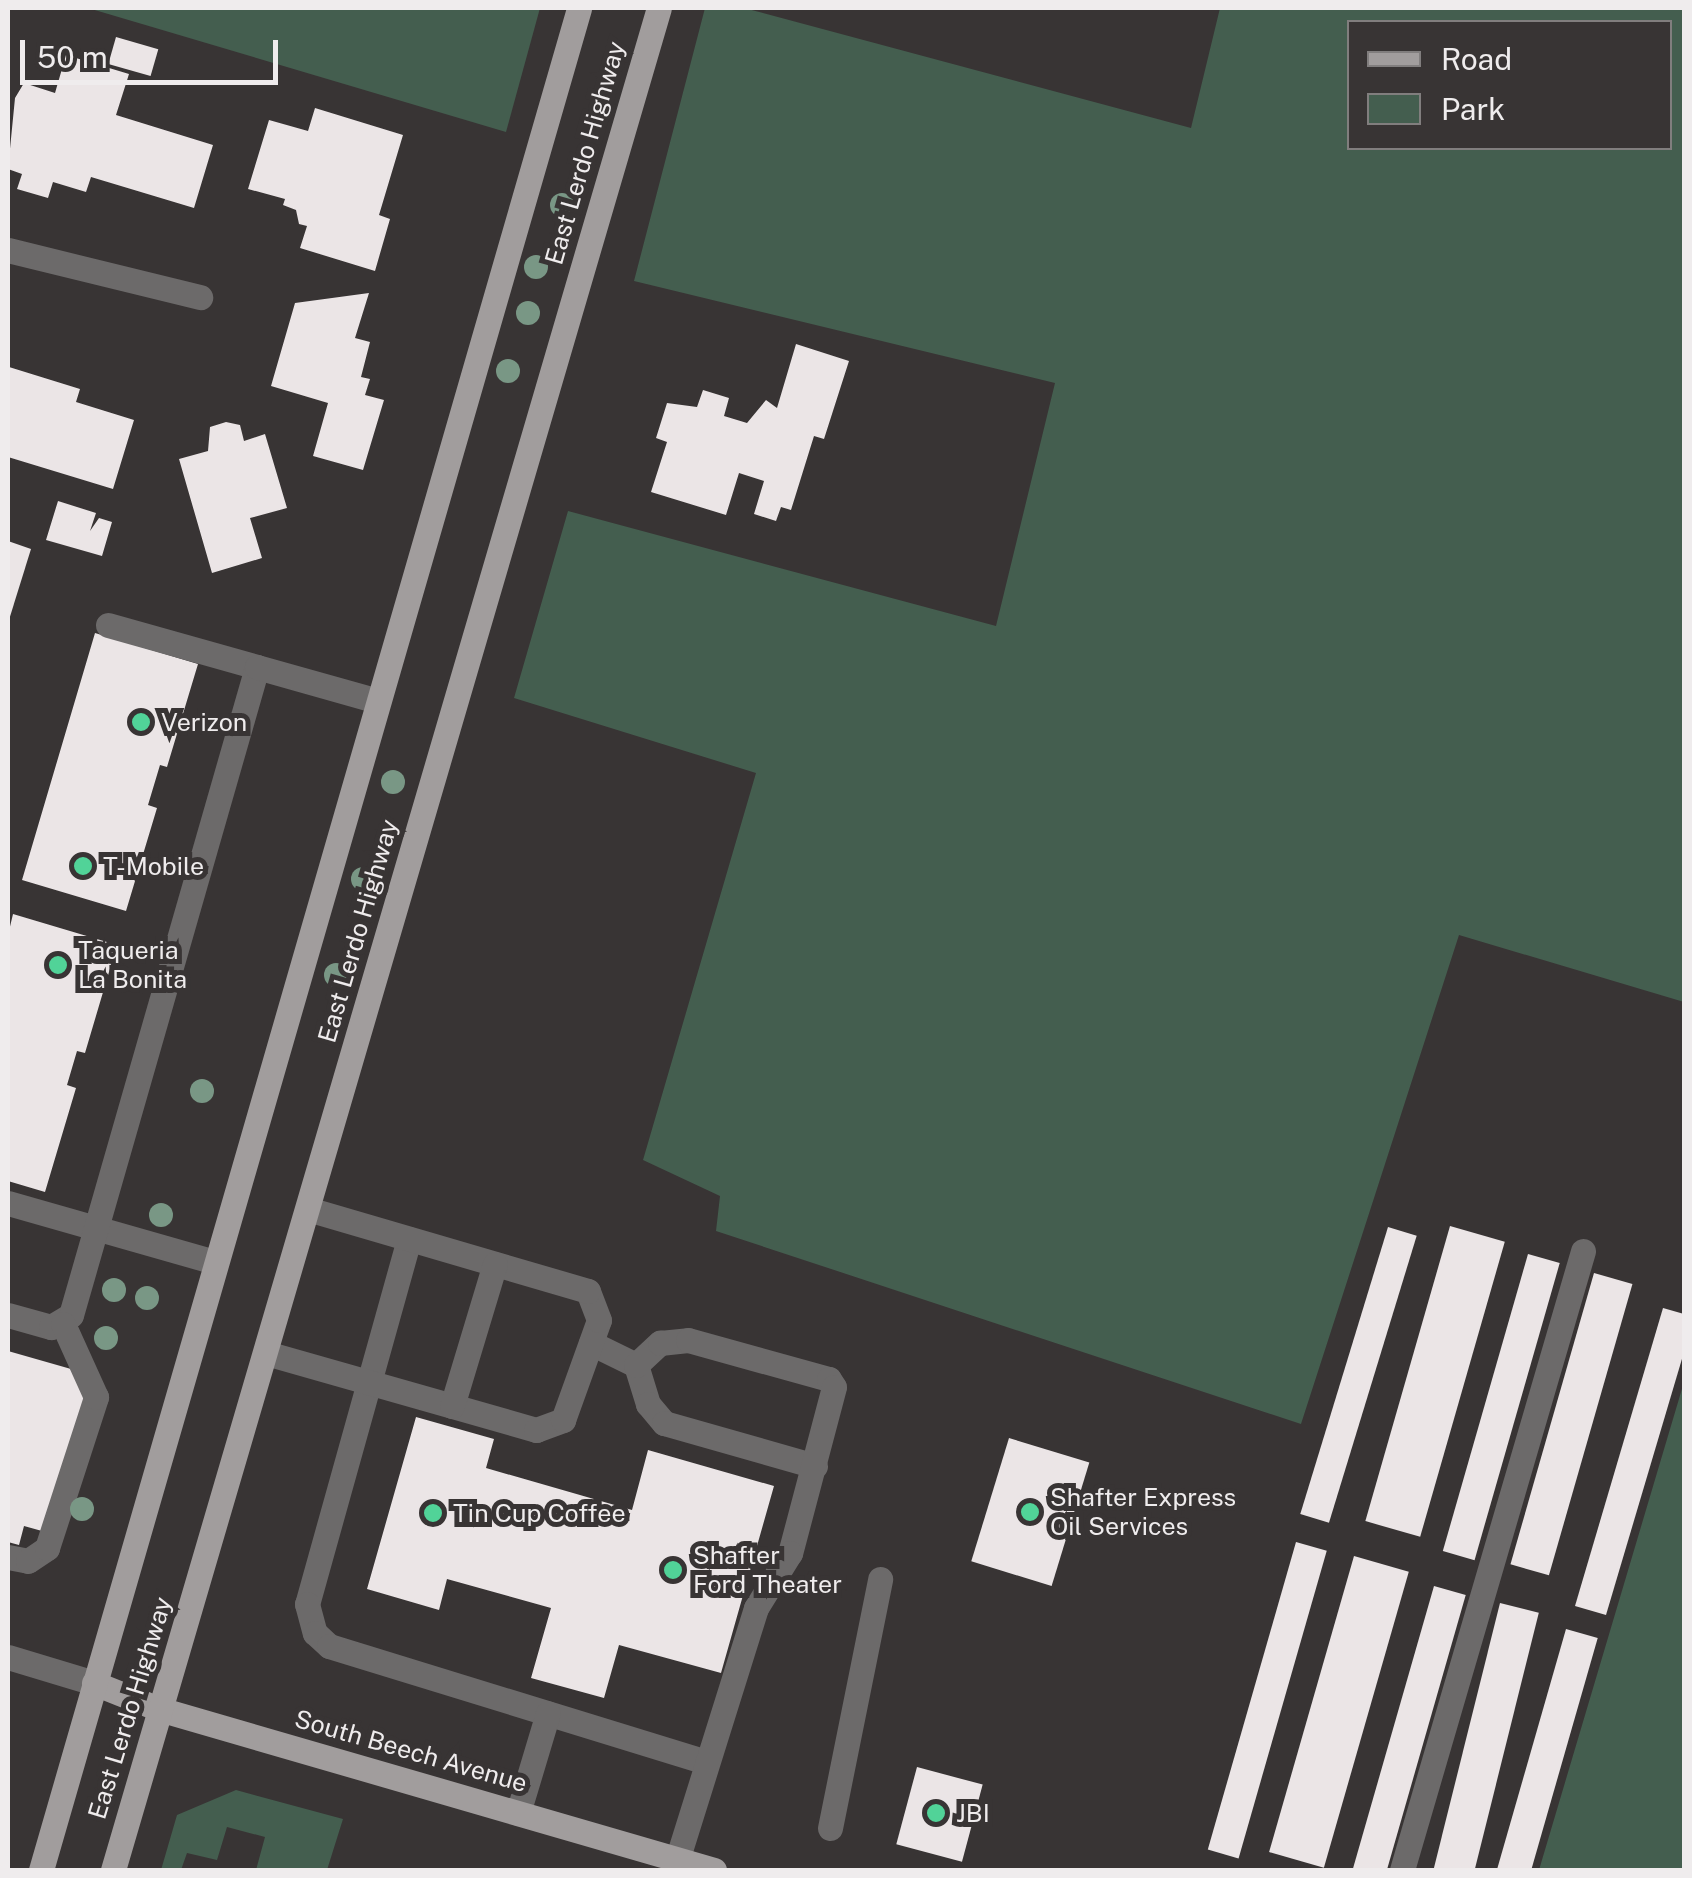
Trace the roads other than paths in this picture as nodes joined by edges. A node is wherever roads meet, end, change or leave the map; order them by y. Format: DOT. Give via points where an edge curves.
graph roads {
  1 [pos="580,8"];
  2 [pos="659,8"];
  3 [pos="8,250"];
  4 [pos="200,297"];
  5 [pos="108,625"];
  6 [pos="257,667"];
  7 [pos="378,700"];
  8 [pos="8,1203"];
  9 [pos="308,1209"];
  10 [pos="96,1228"];
  11 [pos="409,1239"];
  12 [pos="1583,1251"];
  13 [pos="215,1262"];
  14 [pos="496,1264"];
  15 [pos="8,1315"];
  16 [pos="63,1324"];
  17 [pos="590,1344"];
  18 [pos="266,1353"];
  19 [pos="636,1365"];
  20 [pos="364,1381"];
  21 [pos="452,1406"];
  22 [pos="815,1466"];
  23 [pos="8,1557"];
  24 [pos="880,1579"];
  25 [pos="8,1656"];
  26 [pos="94,1684"];
  27 [pos="160,1709"];
  28 [pos="548,1714"];
  29 [pos="705,1762"];
  30 [pos="518,1813"];
  31 [pos="830,1828"];
  32 [pos="676,1860"];
  33 [pos="41,1870"];
  34 [pos="113,1870"];
  35 [pos="714,1870"];
  36 [pos="1402,1870"];
  1 -- 7 [label="main road, East Lerdo Highway"];
  2 -- 9 [label="main road, East Lerdo Highway"];
  3 -- 4 [label="street"];
  5 -- 6 [label="street"];
  6 -- 7 [label="street"];
  6 -- 10 [label="street"];
  7 -- 13 [label="main road, East Lerdo Highway"];
  8 -- 10 [label="street"];
  9 -- 11 [label="street"];
  9 -- 18 [label="main road, East Lerdo Highway"];
  10 -- 13 [label="street"];
  10 -- 16 [label="street"];
  11 -- 14 [label="street"];
  11 -- 20 [label="street"];
  12 -- 36 [label="street"];
  13 -- 26 [label="main road, East Lerdo Highway"];
  14 -- 17 [label="street" via="588,1291 599,1320"];
  14 -- 21 [label="street"];
  15 -- 16 [label="street" via="51,1328"];
  16 -- 23 [label="street" via="96,1398 47,1548 28,1561"];
  17 -- 19 [label="street"];
  17 -- 21 [label="street" via="563,1420 536,1430"];
  18 -- 20 [label="street"];
  18 -- 27 [label="main road, East Lerdo Highway"];
  19 -- 22 [label="street" via="648,1404 664,1422"];
  19 -- 22 [label="street" via="660,1343 688,1340 829,1379 834,1387"];
  20 -- 21 [label="street"];
  20 -- 28 [label="street" via="307,1604 315,1633 329,1646"];
  22 -- 29 [label="street" via="790,1552 756,1608"];
  24 -- 31 [label="street"];
  25 -- 26 [label="street"];
  26 -- 27 [label="main road, South Beech Avenue"];
  26 -- 33 [label="main road, East Lerdo Highway"];
  27 -- 30 [label="main road, South Beech Avenue"];
  27 -- 34 [label="main road, East Lerdo Highway"];
  28 -- 29 [label="street"];
  28 -- 30 [label="street"];
  29 -- 32 [label="street"];
  30 -- 32 [label="main road, South Beech Avenue"];
  32 -- 35 [label="main road, South Beech Avenue"];
}
